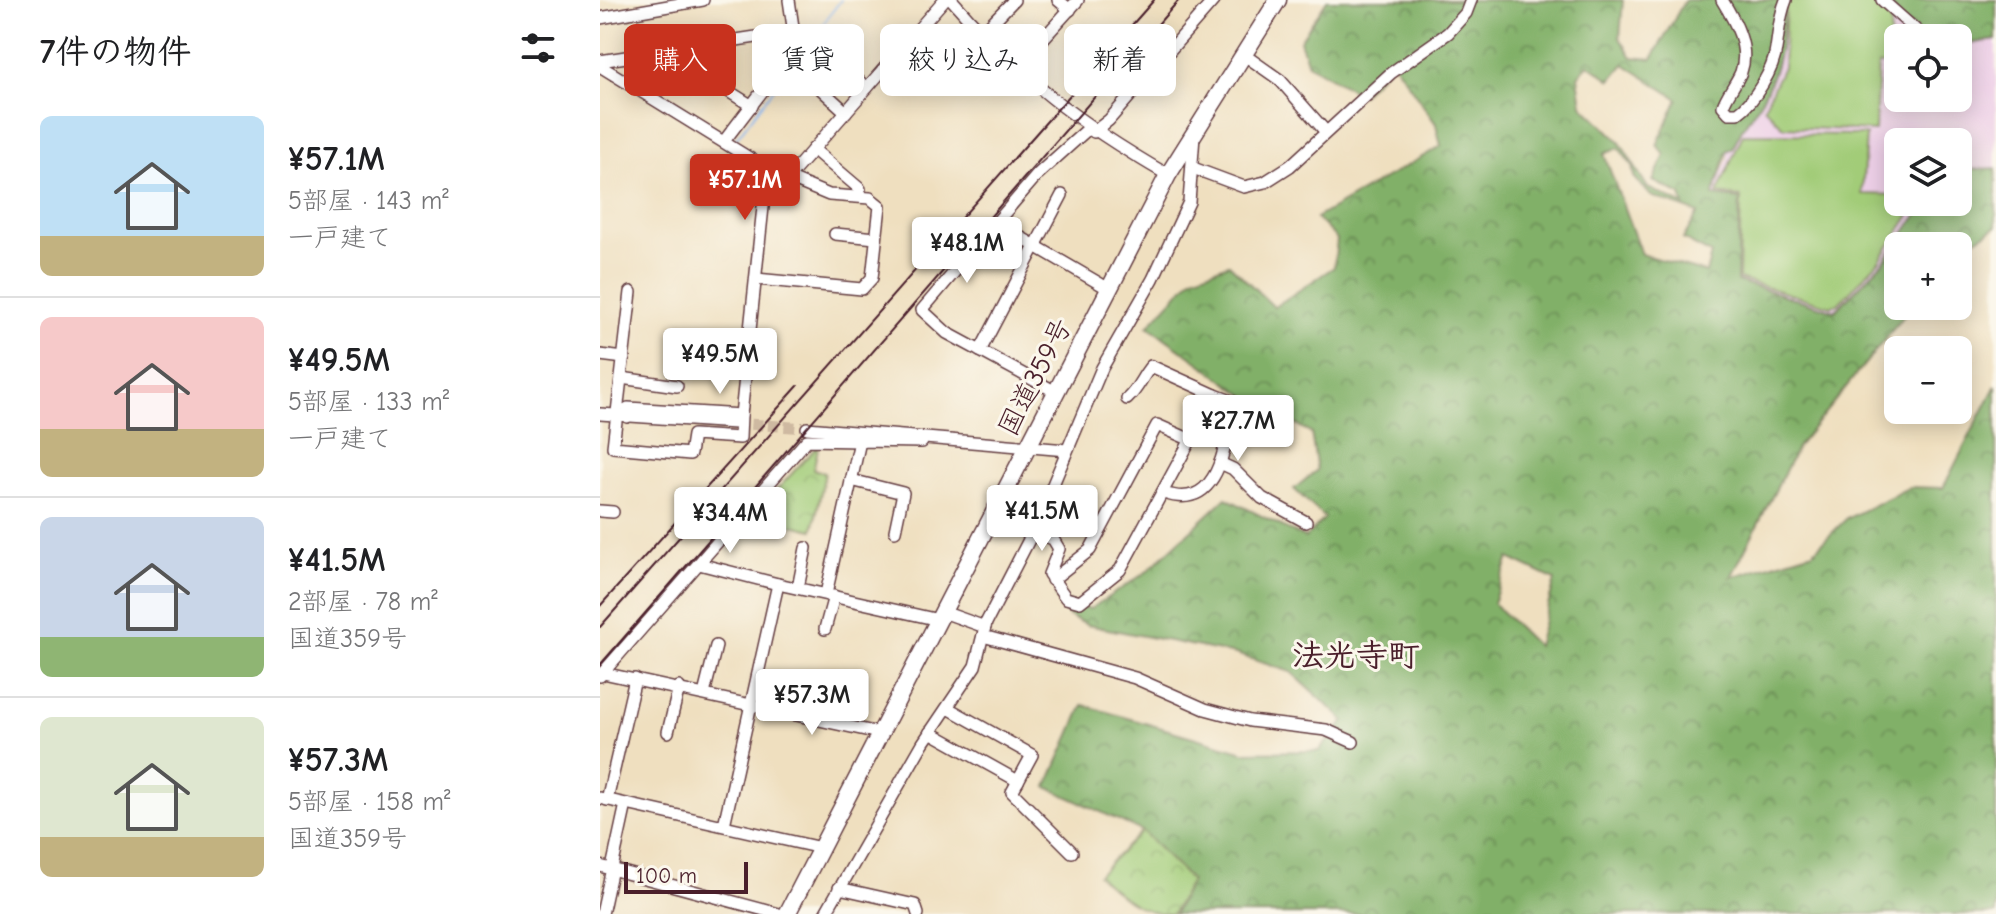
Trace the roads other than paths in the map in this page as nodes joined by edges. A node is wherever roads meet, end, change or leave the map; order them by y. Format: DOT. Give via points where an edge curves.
graph roads {
  1 [pos="703,0"];
  2 [pos="789,0"];
  3 [pos="944,0"];
  4 [pos="952,0"];
  5 [pos="1014,0"];
  6 [pos="1058,0"];
  7 [pos="1078,0"];
  8 [pos="1214,0"];
  9 [pos="1278,0"];
  10 [pos="1471,0"];
  11 [pos="1722,0"];
  12 [pos="1786,0"];
  13 [pos="1882,0"];
  14 [pos="1070,10"];
  15 [pos="600,18"];
  16 [pos="794,24"];
  17 [pos="972,24"];
  18 [pos="991,24"];
  19 [pos="1909,24"];
  20 [pos="1048,34"];
  21 [pos="1243,54"];
  22 [pos="624,59"];
  23 [pos="600,63"];
  24 [pos="864,85"];
  25 [pos="867,88"];
  26 [pos="736,96"];
  27 [pos="759,96"];
  28 [pos="828,96"];
  29 [pos="1048,96"];
  30 [pos="752,106"];
  31 [pos="846,112"];
  32 [pos="1194,128"];
  33 [pos="1092,130"];
  34 [pos="1326,132"];
  35 [pos="725,140"];
  36 [pos="813,149"];
  37 [pos="1193,168"];
  38 [pos="767,169"];
  39 [pos="1168,175"];
  40 [pos="788,178"];
  41 [pos="860,189"];
  42 [pos="1062,195"];
  43 [pos="996,223"];
  44 [pos="835,234"];
  45 [pos="876,238"];
  46 [pos="1036,245"];
  47 [pos="756,279"];
  48 [pos="1109,289"];
  49 [pos="631,292"];
  50 [pos="980,351"];
  51 [pos="600,355"];
  52 [pos="624,358"];
  53 [pos="621,378"];
  54 [pos="677,386"];
  55 [pos="1056,392"];
  56 [pos="1215,395"];
  57 [pos="1127,399"];
  58 [pos="600,414"];
  59 [pos="622,417"];
  60 [pos="738,419"];
  61 [pos="807,428"];
  62 [pos="929,438"];
  63 [pos="1191,440"];
  64 [pos="860,441"];
  65 [pos="1028,445"];
  66 [pos="1067,450"];
  67 [pos="1220,463"];
  68 [pos="851,480"];
  69 [pos="1164,493"];
  70 [pos="1306,522"];
  71 [pos="895,531"];
  72 [pos="1033,532"];
  73 [pos="806,548"];
  74 [pos="699,564"];
  75 [pos="1052,580"];
  76 [pos="778,584"];
  77 [pos="798,588"];
  78 [pos="830,595"];
  79 [pos="941,616"];
  80 [pos="825,629"];
  81 [pos="984,632"];
  82 [pos="716,646"];
  83 [pos="601,674"];
  84 [pos="635,679"];
  85 [pos="679,687"];
  86 [pos="704,694"];
  87 [pos="752,706"];
  88 [pos="948,708"];
  89 [pos="668,732"];
  90 [pos="930,732"];
  91 [pos="879,733"];
  92 [pos="1353,742"];
  93 [pos="1018,781"];
  94 [pos="604,799"];
  95 [pos="626,804"];
  96 [pos="724,825"];
  97 [pos="821,848"];
  98 [pos="1072,852"];
  99 [pos="606,867"];
  100 [pos="839,888"];
  101 [pos="602,914"];
  102 [pos="779,914"];
  103 [pos="787,914"];
  104 [pos="825,914"];
  105 [pos="918,914"];
  1 -- 15 [label="street"];
  2 -- 16 [label="street"];
  3 -- 25 [label="street"];
  4 -- 17 [label="street"];
  5 -- 18 [label="street"];
  6 -- 14 [label="street"];
  7 -- 14 [label="street"];
  8 -- 33 [label="street" via="1109,120"];
  9 -- 21 [label="highway, 国道359号"];
  10 -- 34 [label="street" via="1448,33 1391,73"];
  11 -- 12 [label="street" via="1744,51 1723,106 1729,113 1747,107 1776,52"];
  13 -- 19 [label="street"];
  14 -- 20 [label="street"];
  21 -- 32 [label="highway, 国道359号"];
  21 -- 34 [label="street" via="1280,80"];
  22 -- 23 [label="street"];
  23 -- 35 [label="street"];
  24 -- 25 [label="street"];
  25 -- 31 [label="street"];
  26 -- 30 [label="street"];
  27 -- 30 [label="street"];
  28 -- 31 [label="street"];
  29 -- 33 [label="street"];
  30 -- 35 [label="street"];
  31 -- 36 [label="street"];
  32 -- 37 [label="street"];
  32 -- 39 [label="highway, 国道359号"];
  33 -- 39 [label="street"];
  33 -- 43 [label="street" via="1038,174"];
  34 -- 37 [label="street" via="1265,182 1244,187"];
  35 -- 38 [label="street"];
  36 -- 40 [label="street"];
  36 -- 41 [label="street"];
  37 -- 66 [label="street" via="1189,202 1175,236 1118,335"];
  38 -- 40 [label="street"];
  38 -- 47 [label="street"];
  39 -- 48 [label="highway, 国道359号"];
  40 -- 45 [label="street" via="829,195 870,198 880,206"];
  42 -- 46 [label="street"];
  43 -- 46 [label="street"];
  43 -- 50 [label="street" via="922,310 947,333"];
  44 -- 45 [label="street"];
  45 -- 47 [label="street" via="872,278 862,289"];
  46 -- 48 [label="street"];
  46 -- 50 [label="street"];
  47 -- 60 [label="street"];
  48 -- 55 [label="highway, 国道359号"];
  49 -- 52 [label="street"];
  50 -- 55 [label="street"];
  51 -- 52 [label="street"];
  52 -- 53 [label="street"];
  53 -- 54 [label="street"];
  53 -- 59 [label="street"];
  55 -- 65 [label="highway, 国道359号"];
  56 -- 57 [label="street" via="1151,366"];
  56 -- 63 [label="street"];
  56 -- 67 [label="street" via="1234,402"];
  58 -- 59 [label="street"];
  59 -- 60 [label="street"];
  59 -- 60 [label="street" via="613,447 690,454 693,435 740,438"];
  61 -- 62 [label="street"];
  62 -- 64 [label="street" via="920,444"];
  62 -- 65 [label="street"];
  63 -- 69 [label="street"];
  63 -- 75 [label="street" via="1157,425 1090,550"];
  64 -- 68 [label="street"];
  64 -- 74 [label="street" via="807,440"];
  65 -- 66 [label="street"];
  65 -- 79 [label="highway, 国道359号"];
  66 -- 72 [label="street"];
  67 -- 69 [label="street" via="1216,476 1194,497 1183,500"];
  67 -- 70 [label="street" via="1262,498"];
  68 -- 71 [label="street" via="903,493"];
  68 -- 78 [label="street"];
  69 -- 75 [label="street" via="1120,570 1080,602 1066,598"];
  72 -- 75 [label="street" via="1053,539 1059,549 1049,574"];
  72 -- 81 [label="street"];
  73 -- 77 [label="street"];
  74 -- 76 [label="street"];
  74 -- 83 [label="street"];
  76 -- 77 [label="street"];
  76 -- 87 [label="street"];
  77 -- 78 [label="street"];
  78 -- 79 [label="street"];
  78 -- 80 [label="street"];
  79 -- 81 [label="street"];
  79 -- 91 [label="highway, 国道359号"];
  81 -- 88 [label="street" via="975,666"];
  81 -- 92 [label="street" via="1135,678 1205,709 1250,721 1326,730"];
  82 -- 86 [label="street"];
  83 -- 84 [label="street"];
  84 -- 85 [label="street"];
  84 -- 94 [label="street"];
  85 -- 86 [label="street"];
  85 -- 89 [label="street"];
  86 -- 87 [label="street"];
  87 -- 91 [label="street"];
  87 -- 96 [label="street"];
  88 -- 90 [label="street"];
  88 -- 93 [label="street" via="1032,755"];
  90 -- 93 [label="street"];
  90 -- 100 [label="street"];
  91 -- 97 [label="highway, 国道359号"];
  93 -- 98 [label="street" via="1012,792"];
  94 -- 95 [label="street"];
  95 -- 96 [label="street"];
  95 -- 99 [label="street"];
  96 -- 97 [label="street"];
  97 -- 103 [label="highway, 国道359号"];
  99 -- 101 [label="street"];
  99 -- 102 [label="street"];
  100 -- 104 [label="street"];
  100 -- 105 [label="street" via="915,905"];
}
